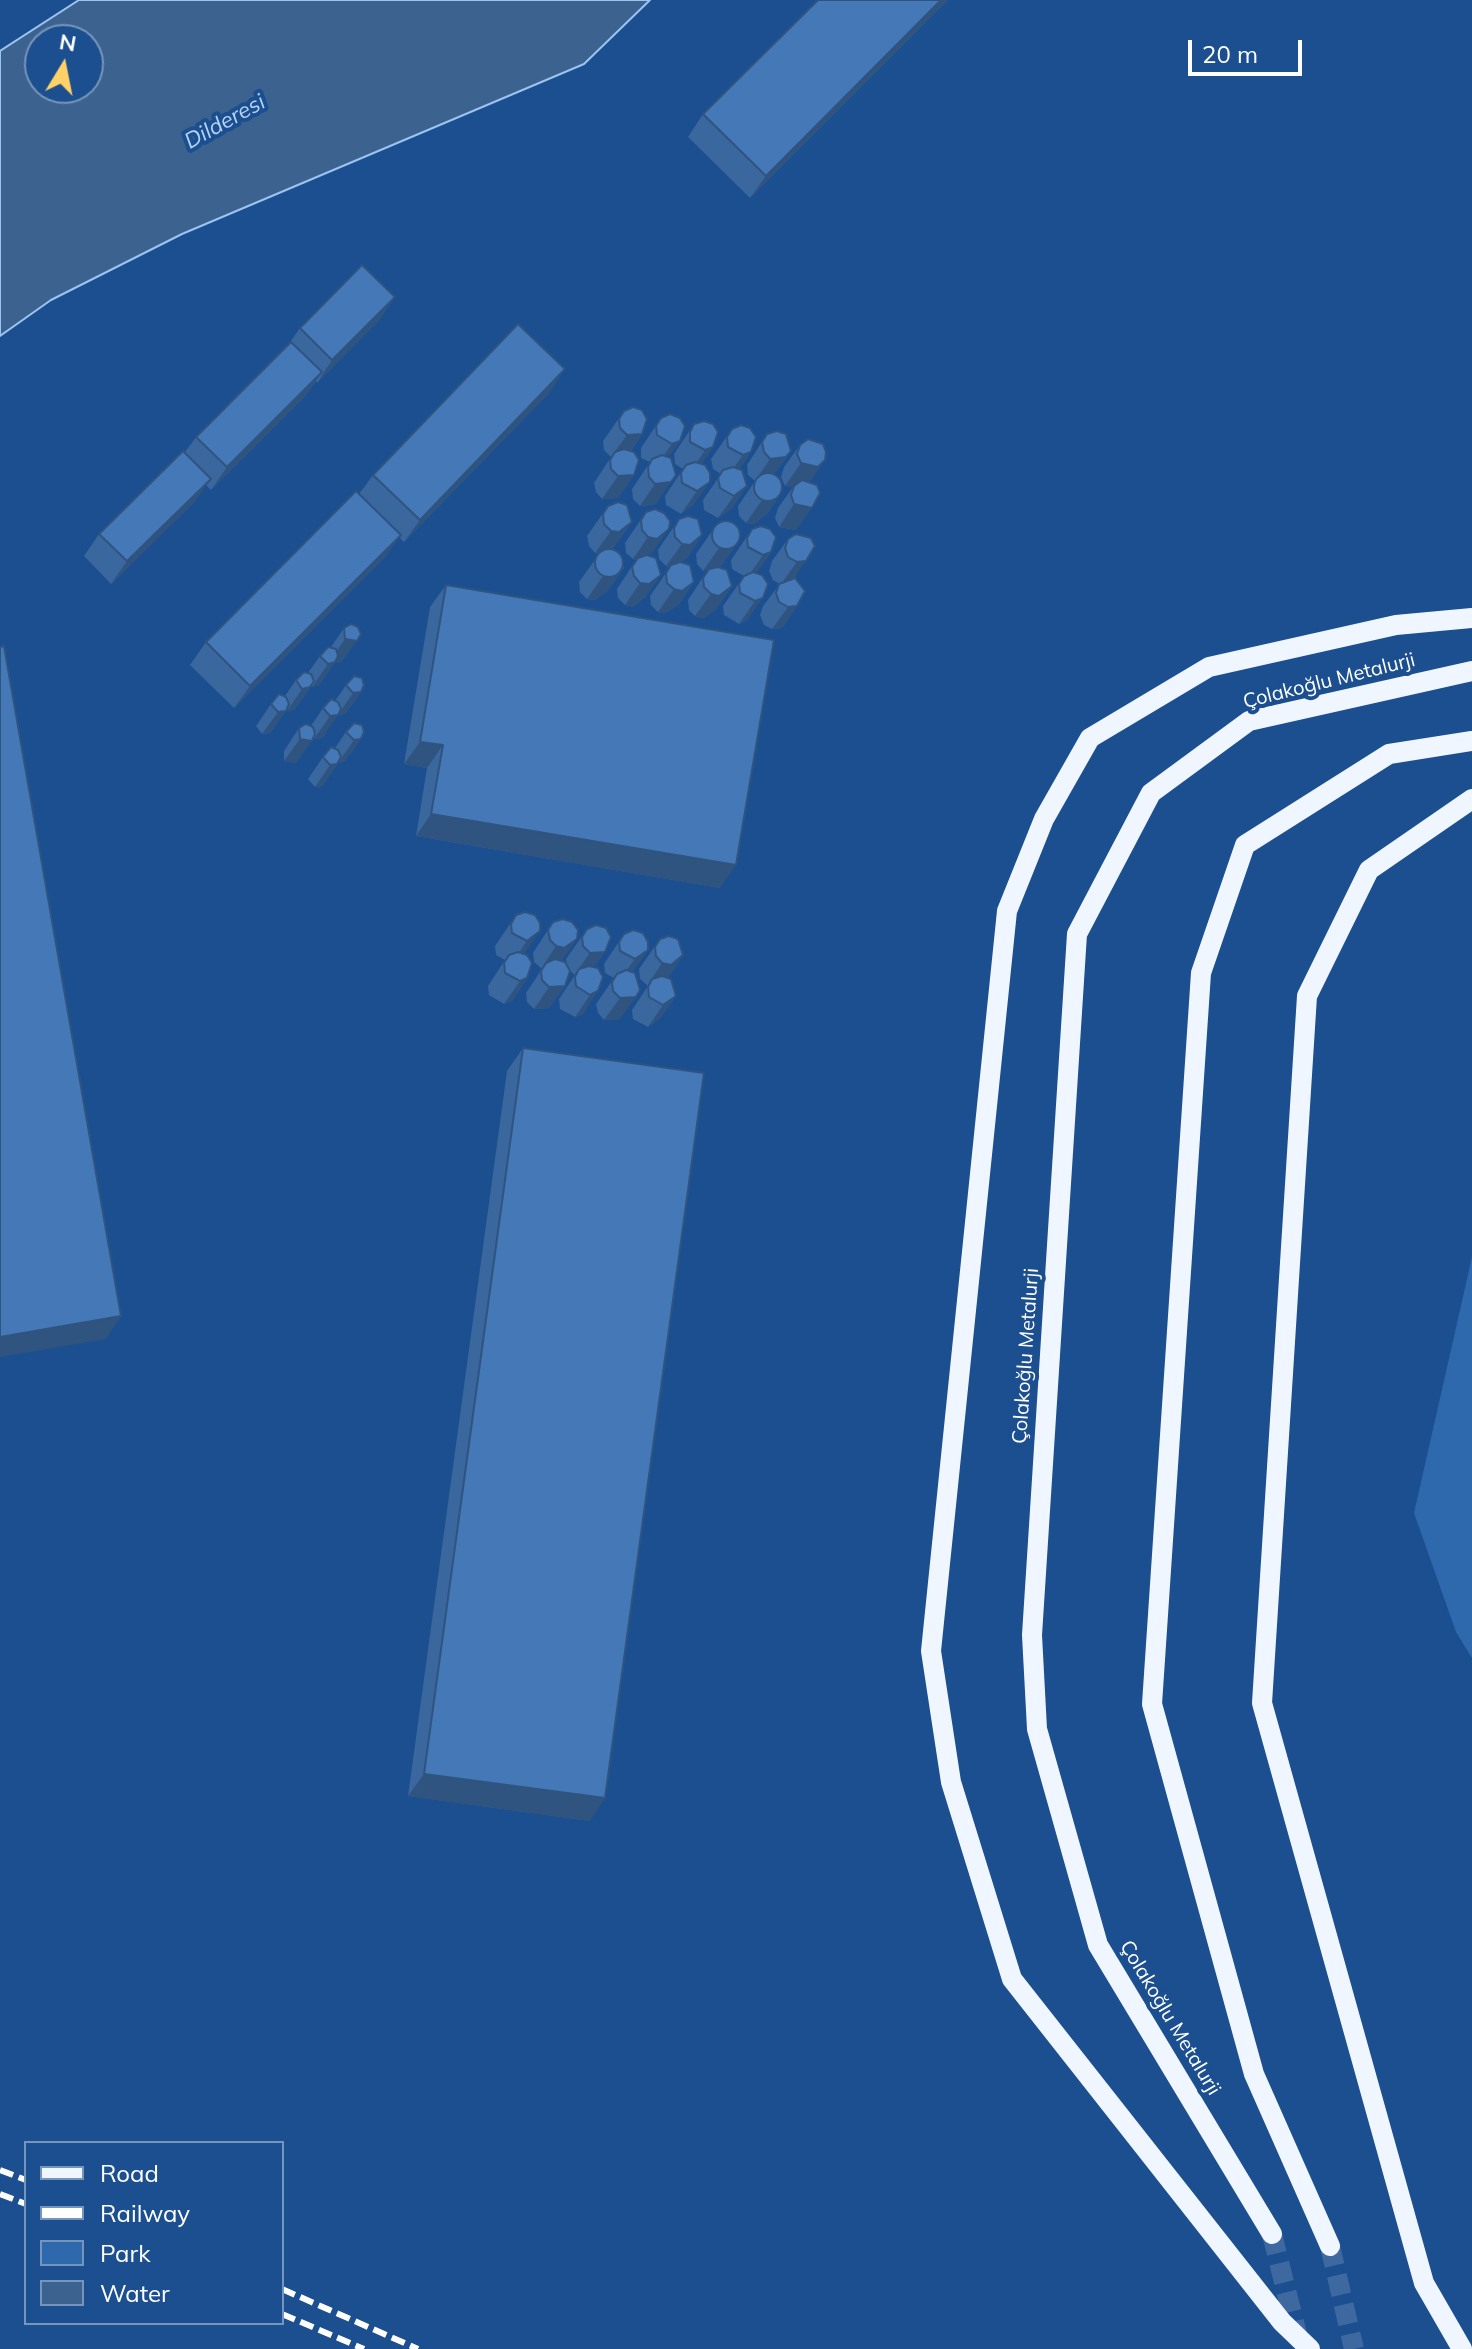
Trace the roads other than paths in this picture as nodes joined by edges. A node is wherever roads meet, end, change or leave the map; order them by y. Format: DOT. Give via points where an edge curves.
graph roads {
  1 [pos="1472,618"];
  2 [pos="1472,671"];
  3 [pos="1472,741"];
  4 [pos="1472,799"];
  5 [pos="1272,2234"];
  6 [pos="1330,2246"];
  7 [pos="1310,2349"];
  8 [pos="1462,2349"];
  1 -- 7 [label="main road" via="1396,625 1209,667 1090,738 1044,819 1007,911 931,1651 951,1782 1012,1979 1282,2322"];
  2 -- 5 [label="main road, Çolakoğlu Metalurji" via="1249,721 1151,793 1077,934 1032,1635 1037,1729 1098,1945"];
  3 -- 6 [label="main road" via="1389,754 1245,845 1201,973 1152,1704 1254,2074"];
  4 -- 8 [label="main road" via="1369,870 1307,996 1262,1703 1424,2283"];
}
